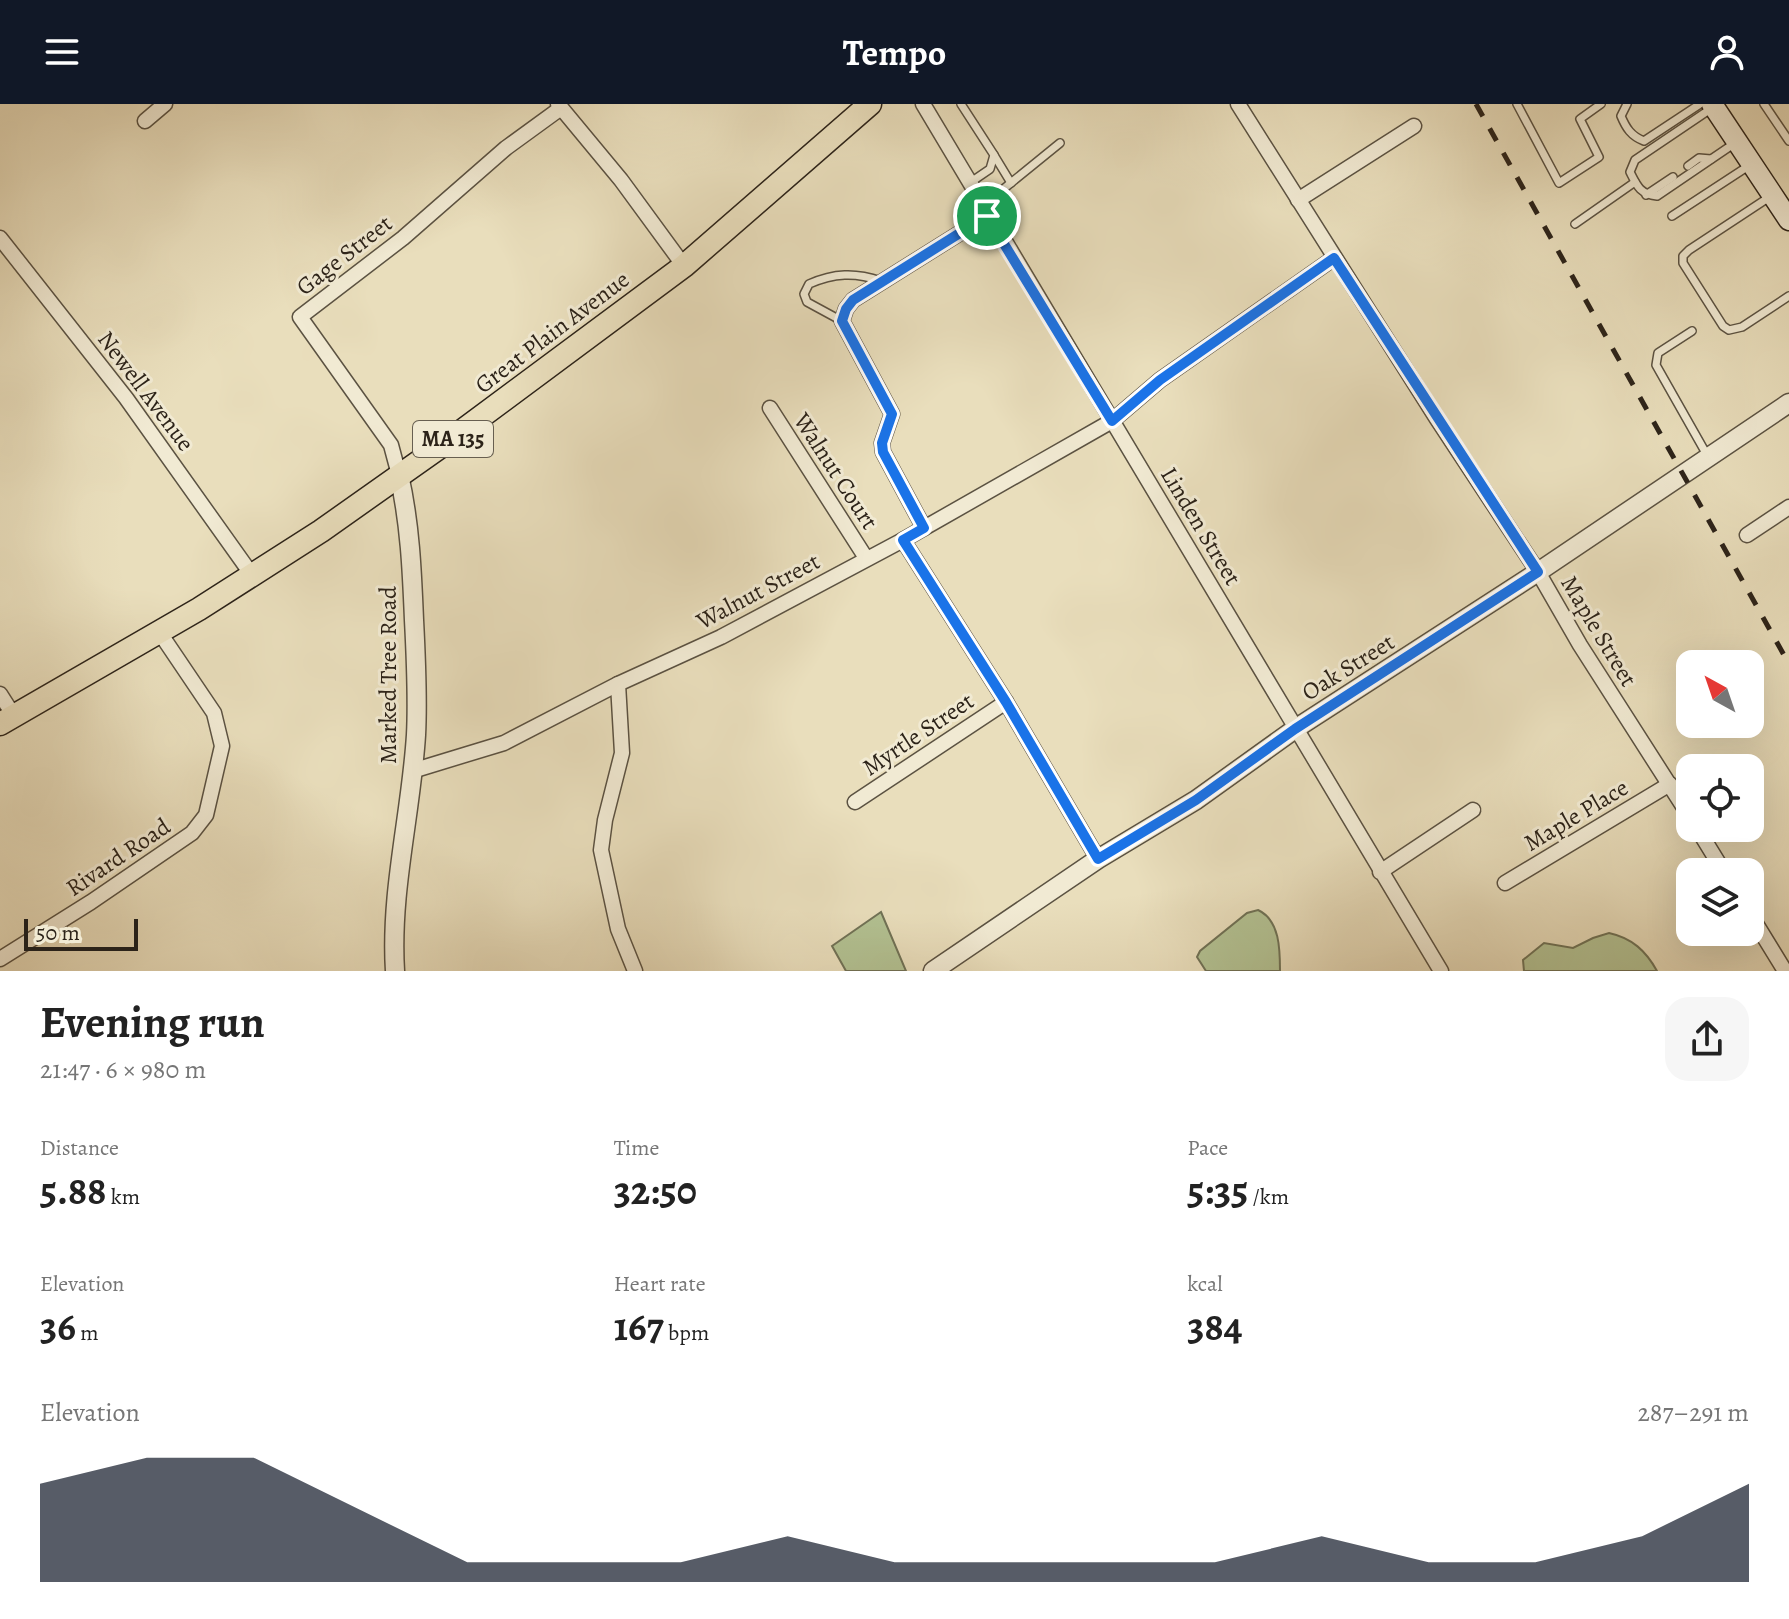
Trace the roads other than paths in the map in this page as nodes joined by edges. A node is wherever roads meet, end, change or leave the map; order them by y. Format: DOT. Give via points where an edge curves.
graph roads {
  1 [pos="165,104"];
  2 [pos="870,104"];
  3 [pos="923,104"];
  4 [pos="961,104"];
  5 [pos="1238,104"];
  6 [pos="1517,104"];
  7 [pos="1601,104"];
  8 [pos="1627,104"];
  9 [pos="1764,104"];
  10 [pos="1709,105"];
  11 [pos="560,106"];
  12 [pos="145,121"];
  13 [pos="1414,126"];
  14 [pos="1789,141"];
  15 [pos="1737,142"];
  16 [pos="1060,143"];
  17 [pos="994,155"];
  18 [pos="1713,159"];
  19 [pos="1752,164"];
  20 [pos="1688,166"];
  21 [pos="1673,177"];
  22 [pos="1635,182"];
  23 [pos="969,183"];
  24 [pos="1011,183"];
  25 [pos="1646,195"];
  26 [pos="1773,195"];
  27 [pos="1298,200"];
  28 [pos="987,216"];
  29 [pos="1672,216"];
  30 [pos="1789,220"];
  31 [pos="1575,224"];
  32 [pos="0,238"];
  33 [pos="1334,258"];
  34 [pos="684,266"];
  35 [pos="883,282"];
  36 [pos="1789,296"];
  37 [pos="842,321"];
  38 [pos="1692,331"];
  39 [pos="1789,403"];
  40 [pos="770,408"];
  41 [pos="1112,421"];
  42 [pos="1709,456"];
  43 [pos="399,475"];
  44 [pos="1789,507"];
  45 [pos="924,528"];
  46 [pos="1747,535"];
  47 [pos="903,540"];
  48 [pos="866,558"];
  49 [pos="1538,572"];
  50 [pos="252,575"];
  51 [pos="160,633"];
  52 [pos="618,684"];
  53 [pos="0,694"];
  54 [pos="1006,702"];
  55 [pos="7,720"];
  56 [pos="1295,729"];
  57 [pos="412,771"];
  58 [pos="1670,784"];
  59 [pos="1676,794"];
  60 [pos="855,802"];
  61 [pos="1473,810"];
  62 [pos="1098,859"];
  63 [pos="1380,872"];
  64 [pos="1505,883"];
  65 [pos="1764,937"];
  66 [pos="0,959"];
  67 [pos="395,971"];
  68 [pos="635,971"];
  69 [pos="933,971"];
  70 [pos="1441,971"];
  71 [pos="1785,971"];
  1 -- 12 [label="street"];
  2 -- 34 [label="main road, Great Plain Avenue / MA 135"];
  3 -- 23 [label="street, Linden Street"];
  4 -- 17 [label="lane"];
  5 -- 27 [label="street, Maple Street"];
  6 -- 7 [label="lane" via="1559,183 1599,157 1580,119"];
  8 -- 10 [label="lane" via="1621,116 1625,126 1644,141"];
  9 -- 14 [label="lane"];
  10 -- 15 [label="main road"];
  10 -- 22 [label="lane" via="1635,160 1630,172"];
  11 -- 34 [label="street"];
  11 -- 43 [label="street, Gage Street" via="300,317 391,445"];
  13 -- 27 [label="street"];
  15 -- 18 [label="lane"];
  15 -- 19 [label="main road"];
  16 -- 24 [label="lane"];
  17 -- 23 [label="lane" via="990,169"];
  17 -- 24 [label="lane"];
  18 -- 20 [label="lane" via="1699,158"];
  18 -- 25 [label="lane" via="1657,196"];
  19 -- 26 [label="main road"];
  19 -- 29 [label="lane"];
  21 -- 25 [label="lane"];
  22 -- 25 [label="lane"];
  22 -- 31 [label="lane"];
  23 -- 28 [label="street, Linden Street"];
  24 -- 28 [label="lane" via="996,195"];
  26 -- 30 [label="main road"];
  26 -- 36 [label="lane" via="1689,250 1683,263 1729,330"];
  27 -- 33 [label="street, Maple Street"];
  28 -- 35 [label="street"];
  28 -- 41 [label="street, Linden Street"];
  32 -- 50 [label="street, Newell Avenue" via="126,398"];
  33 -- 41 [label="street, Walnut Street" via="1160,380"];
  33 -- 49 [label="street, Maple Street"];
  34 -- 43 [label="main road, Great Plain Avenue / MA 135"];
  35 -- 37 [label="street" via="853,300"];
  35 -- 37 [label="lane" via="861,274 831,275 809,284 807,302"];
  37 -- 45 [label="street" via="892,414 883,452"];
  38 -- 42 [label="lane" via="1658,353 1656,365"];
  39 -- 42 [label="street, Oak Street"];
  40 -- 48 [label="street, Walnut Court"];
  41 -- 45 [label="street, Walnut Street"];
  41 -- 56 [label="street, Linden Street"];
  42 -- 49 [label="street, Oak Street"];
  43 -- 50 [label="main road, Great Plain Avenue / MA 135"];
  43 -- 57 [label="street, Marked Tree Road" via="407,511 415,633"];
  44 -- 46 [label="street"];
  45 -- 47 [label="street, Walnut Street"];
  47 -- 48 [label="street, Walnut Street"];
  47 -- 54 [label="street"];
  48 -- 52 [label="street, Walnut Street" via="721,637"];
  49 -- 56 [label="street, Oak Street"];
  49 -- 58 [label="street, Maple Street"];
  50 -- 51 [label="main road, Great Plain Avenue / MA 135"];
  51 -- 55 [label="main road, Great Plain Avenue / MA 135"];
  51 -- 66 [label="street, Rivard Road" via="214,713 222,746 206,815 192,833"];
  52 -- 57 [label="street, Walnut Street" via="504,743"];
  52 -- 68 [label="street" via="622,753 601,850 618,929"];
  53 -- 55 [label="street"];
  54 -- 60 [label="street, Myrtle Street"];
  54 -- 62 [label="street"];
  56 -- 62 [label="street, Oak Street" via="1196,800"];
  56 -- 63 [label="street, Linden Street"];
  57 -- 67 [label="street, Marked Tree Road" via="394,905"];
  58 -- 59 [label="street, Maple Street"];
  58 -- 64 [label="street, Maple Place"];
  61 -- 63 [label="street"];
  62 -- 69 [label="street, Oak Street"];
  63 -- 70 [label="street, Linden Street"];
  65 -- 71 [label="street"];
}
